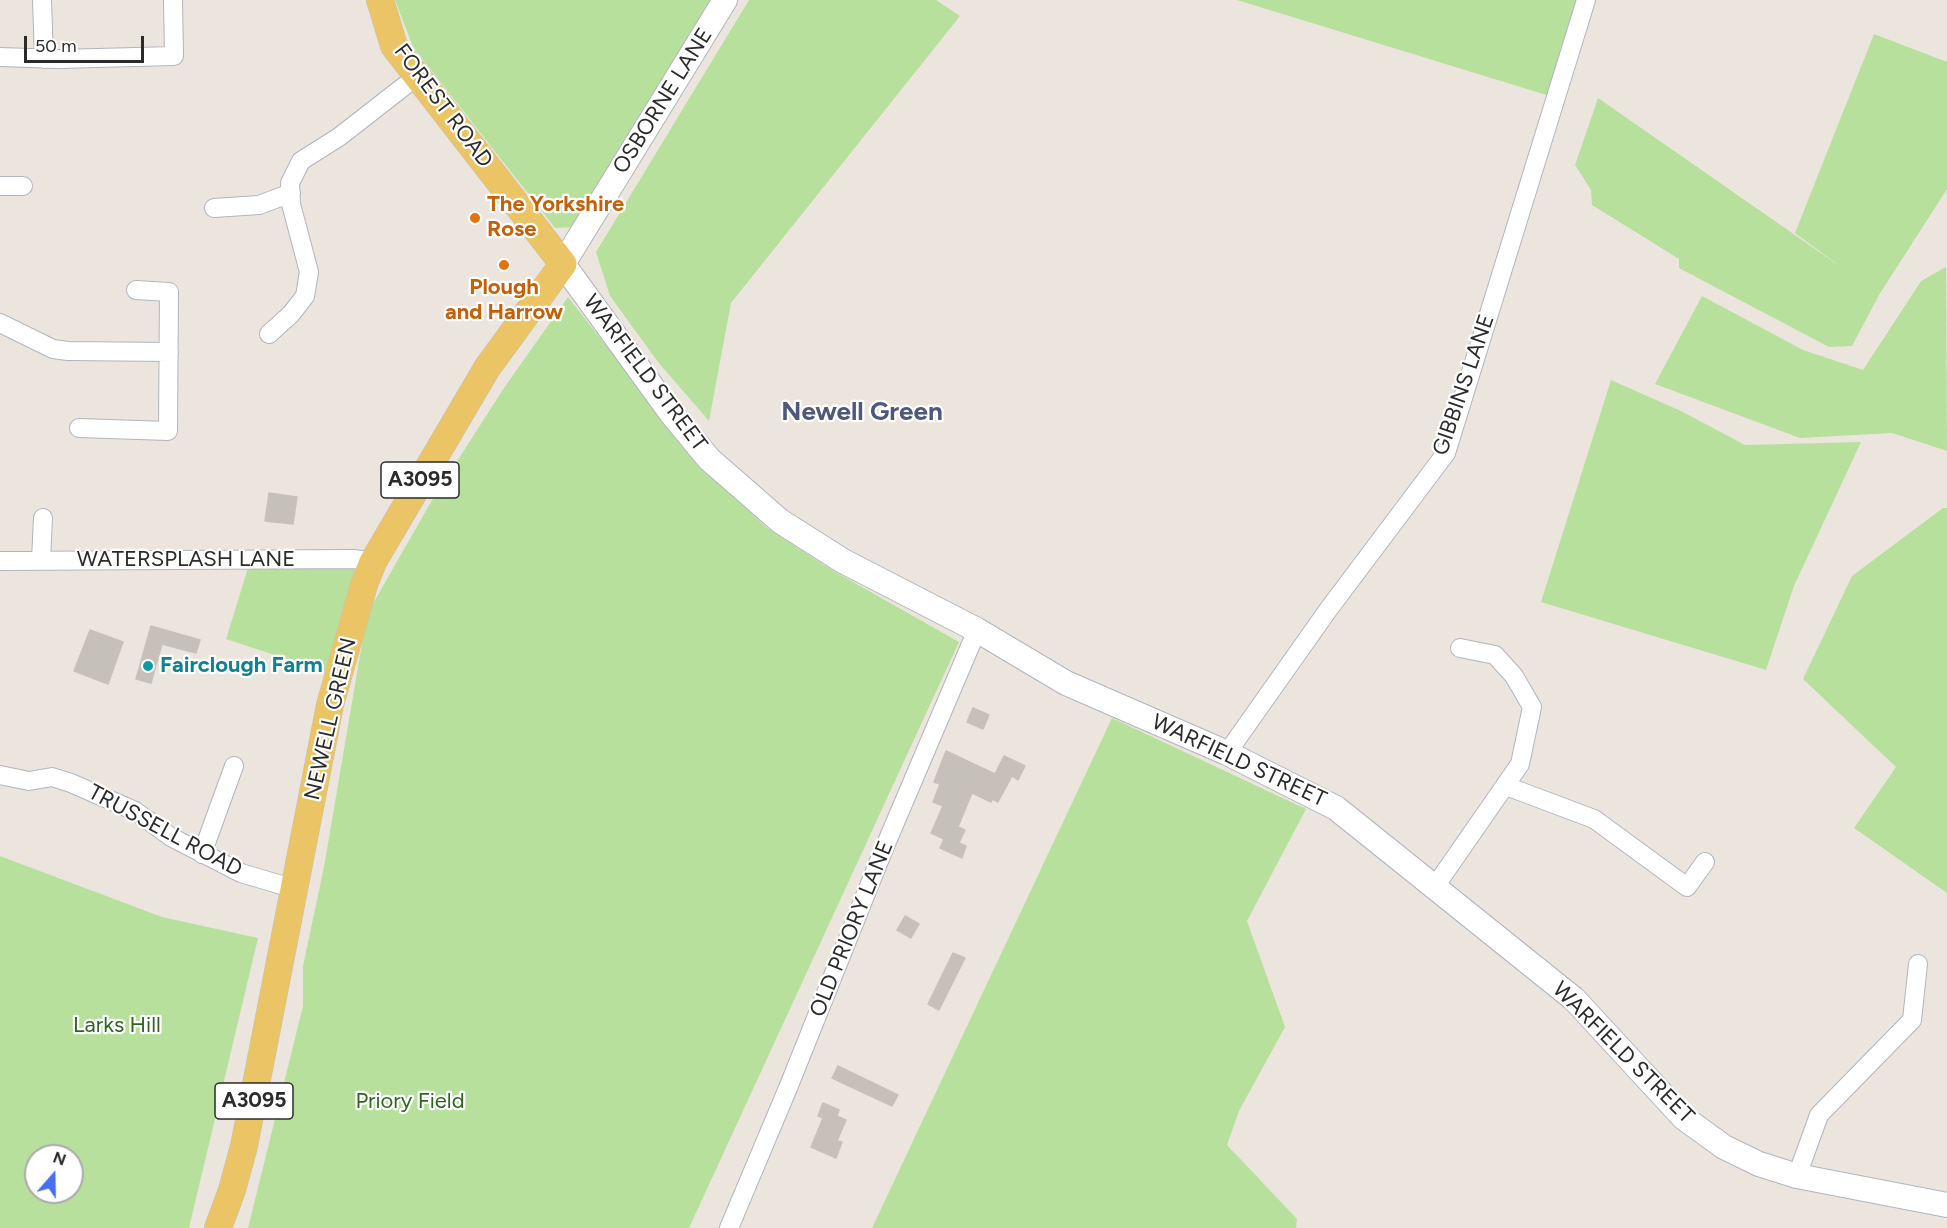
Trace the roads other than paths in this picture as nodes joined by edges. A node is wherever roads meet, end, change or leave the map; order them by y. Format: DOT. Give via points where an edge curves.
graph roads {
  1 [pos="42,0"];
  2 [pos="173,0"];
  3 [pos="380,0"];
  4 [pos="725,0"];
  5 [pos="1586,0"];
  6 [pos="0,57"];
  7 [pos="52,59"];
  8 [pos="416,77"];
  9 [pos="0,186"];
  10 [pos="23,186"];
  11 [pos="291,193"];
  12 [pos="214,208"];
  13 [pos="563,264"];
  14 [pos="136,290"];
  15 [pos="0,323"];
  16 [pos="269,334"];
  17 [pos="169,352"];
  18 [pos="79,428"];
  19 [pos="43,518"];
  20 [pos="41,560"];
  21 [pos="0,561"];
  22 [pos="373,562"];
  23 [pos="977,630"];
  24 [pos="1460,648"];
  25 [pos="1227,753"];
  26 [pos="234,766"];
  27 [pos="0,775"];
  28 [pos="1506,786"];
  29 [pos="202,854"];
  30 [pos="1705,862"];
  31 [pos="1436,885"];
  32 [pos="295,889"];
  33 [pos="1917,964"];
  34 [pos="1797,1176"];
  35 [pos="1947,1206"];
  36 [pos="219,1226"];
  37 [pos="729,1228"];
  1 -- 7 [label="street"];
  2 -- 7 [label="street" via="174,56"];
  3 -- 8 [label="main road, FOREST ROAD" via="394,46"];
  4 -- 13 [label="main road, OSBORNE LANE"];
  5 -- 25 [label="street, GIBBINS LANE" via="1446,453"];
  6 -- 7 [label="street"];
  8 -- 11 [label="street" via="339,137 301,160 290,183"];
  8 -- 13 [label="main road, FOREST ROAD"];
  9 -- 10 [label="street"];
  11 -- 12 [label="street" via="259,205"];
  11 -- 16 [label="street" via="309,272 306,296"];
  13 -- 22 [label="main road, NEWELL GREEN / A3095" via="487,368"];
  13 -- 23 [label="main road, WARFIELD STREET" via="709,459 780,521 843,561"];
  14 -- 17 [label="street" via="169,292"];
  15 -- 17 [label="street" via="53,349"];
  17 -- 18 [label="street" via="168,431"];
  19 -- 20 [label="street"];
  20 -- 21 [label="street, WATERSPLASH LANE"];
  20 -- 22 [label="street, WATERSPLASH LANE"];
  22 -- 32 [label="main road, NEWELL GREEN / A3095" via="330,705"];
  23 -- 25 [label="main road, WARFIELD STREET" via="1066,683"];
  23 -- 37 [label="street, OLD PRIORY LANE"];
  24 -- 28 [label="street" via="1495,654 1532,707 1520,764"];
  25 -- 31 [label="main road, WARFIELD STREET" via="1336,808"];
  26 -- 29 [label="street"];
  27 -- 29 [label="street, TRUSSELL ROAD" via="29,782 52,777 71,783 135,811"];
  28 -- 30 [label="street" via="1594,819 1687,887"];
  28 -- 31 [label="street"];
  29 -- 32 [label="street, TRUSSELL ROAD" via="241,873"];
  31 -- 34 [label="main road, WARFIELD STREET" via="1574,999 1684,1118 1724,1147"];
  32 -- 36 [label="main road, NEWELL GREEN / A3095" via="244,1146"];
  33 -- 34 [label="street" via="1912,1020 1819,1115"];
  34 -- 35 [label="main road, WARFIELD STREET"];
}
